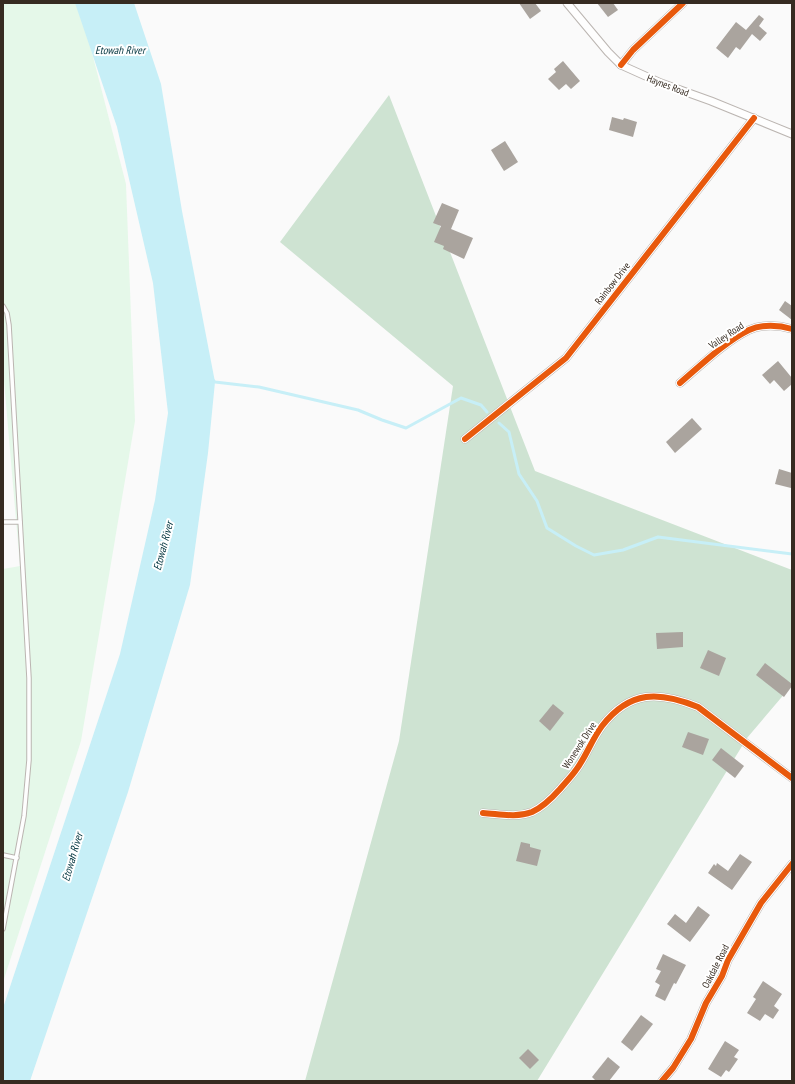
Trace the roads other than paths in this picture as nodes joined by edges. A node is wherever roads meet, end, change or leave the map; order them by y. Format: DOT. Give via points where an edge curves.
graph roads {
  1 [pos="567,3"];
  2 [pos="683,3"];
  3 [pos="621,65"];
  4 [pos="754,118"];
  5 [pos="792,134"];
  6 [pos="3,306"];
  7 [pos="792,329"];
  8 [pos="680,383"];
  9 [pos="465,439"];
  10 [pos="3,522"];
  11 [pos="20,522"];
  12 [pos="792,778"];
  13 [pos="483,812"];
  14 [pos="3,855"];
  15 [pos="17,858"];
  16 [pos="792,864"];
  17 [pos="3,929"];
  18 [pos="662,1081"];
  1 -- 3 [label="street, Haynes Road"];
  2 -- 3 [label="street" via="633,50"];
  3 -- 4 [label="street, Haynes Road"];
  4 -- 5 [label="street, Haynes Road"];
  4 -- 9 [label="street, Rainbow Drive" via="566,358"];
  6 -- 11 [label="lane" via="9,325"];
  7 -- 8 [label="street, Valley Road" via="771,326 750,330 729,343"];
  10 -- 11 [label="lane"];
  11 -- 15 [label="lane" via="29,678 29,760"];
  12 -- 13 [label="street, Wonewok Drive" via="698,707 671,698 654,696 626,703 616,711 602,726 577,769 546,803 532,812 514,816"];
  14 -- 15 [label="lane"];
  15 -- 17 [label="lane"];
  16 -- 18 [label="street, Oakdale Road" via="761,903 728,960 691,1039"];
}
